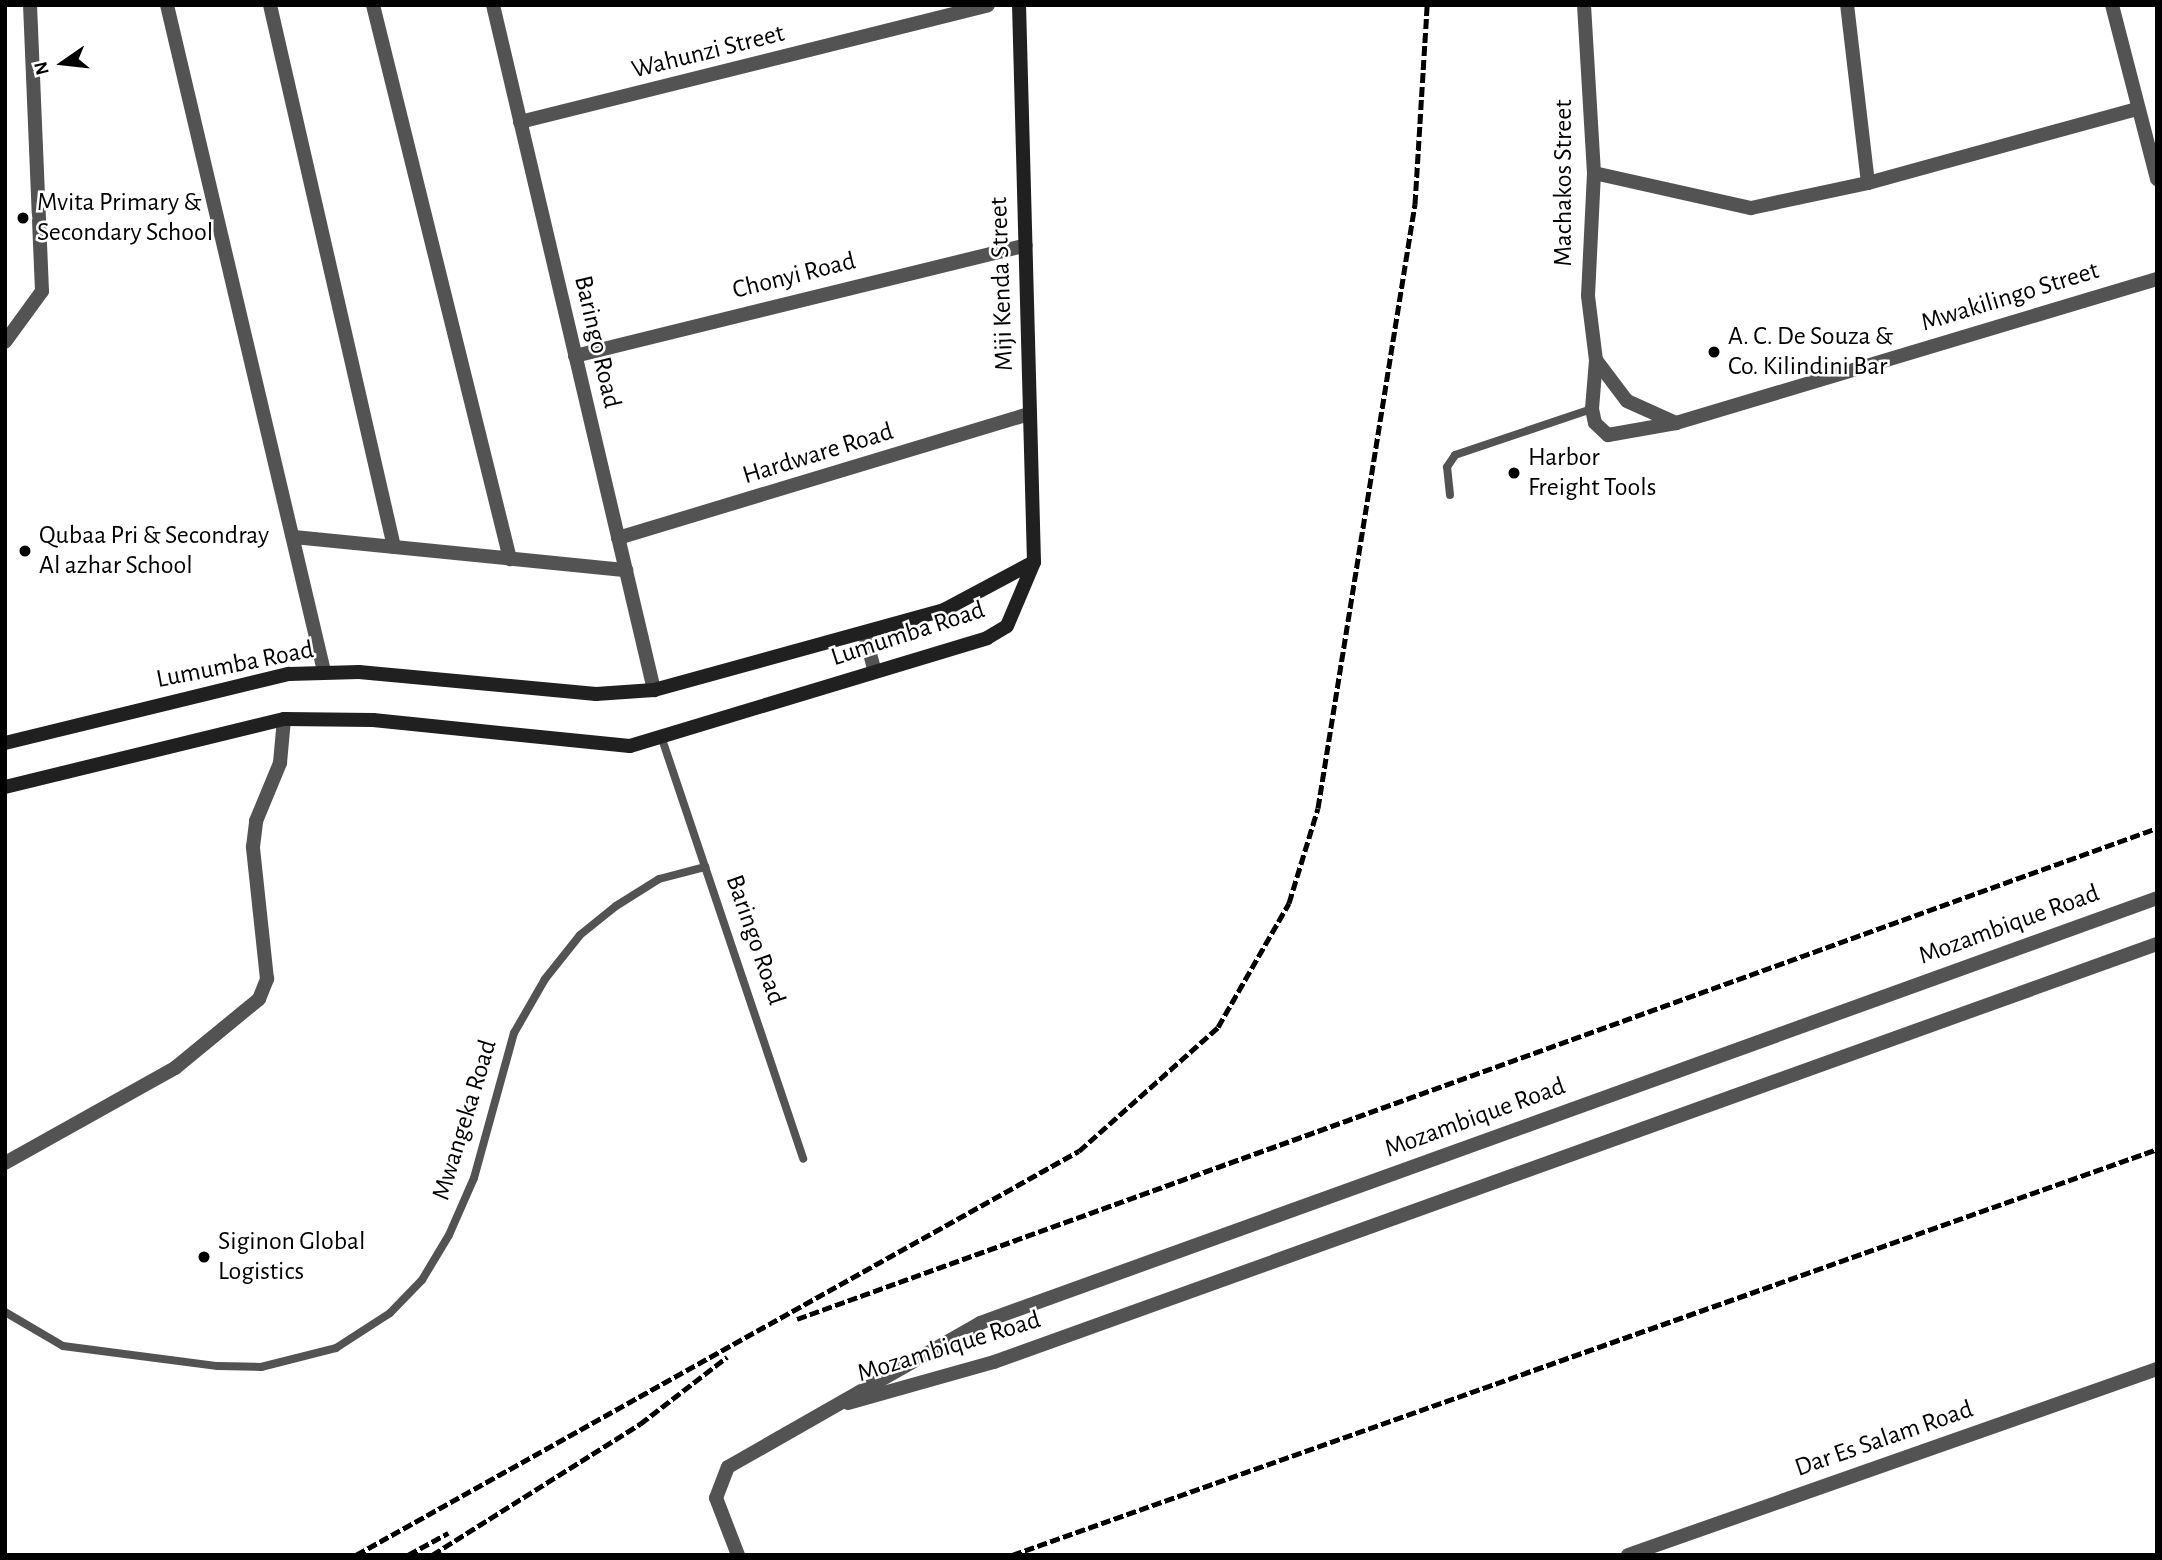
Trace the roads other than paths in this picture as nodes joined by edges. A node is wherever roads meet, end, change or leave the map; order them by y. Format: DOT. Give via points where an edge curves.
graph roads {
  1 [pos="30,5"];
  2 [pos="167,5"];
  3 [pos="270,5"];
  4 [pos="373,5"];
  5 [pos="493,5"];
  6 [pos="988,5"];
  7 [pos="1019,5"];
  8 [pos="1584,5"];
  9 [pos="1847,5"];
  10 [pos="2112,5"];
  11 [pos="2136,109"];
  12 [pos="520,122"];
  13 [pos="1594,173"];
  14 [pos="2157,179"];
  15 [pos="1867,183"];
  16 [pos="1026,245"];
  17 [pos="2157,279"];
  18 [pos="5,342"];
  19 [pos="575,356"];
  20 [pos="1596,360"];
  21 [pos="1592,409"];
  22 [pos="1030,414"];
  23 [pos="1676,423"];
  24 [pos="1450,495"];
  25 [pos="293,537"];
  26 [pos="618,538"];
  27 [pos="394,547"];
  28 [pos="510,559"];
  29 [pos="1034,562"];
  30 [pos="626,570"];
  31 [pos="865,635"];
  32 [pos="324,671"];
  33 [pos="875,672"];
  34 [pos="654,690"];
  35 [pos="284,719"];
  36 [pos="661,736"];
  37 [pos="5,743"];
  38 [pos="5,787"];
  39 [pos="705,867"];
  40 [pos="2157,898"];
  41 [pos="2157,944"];
  42 [pos="803,1159"];
  43 [pos="5,1163"];
  44 [pos="5,1312"];
  45 [pos="2157,1368"];
  46 [pos="823,1410"];
  47 [pos="738,1555"];
  48 [pos="1628,1555"];
  1 -- 18 [label="street" via="43,291"];
  2 -- 25 [label="street"];
  3 -- 27 [label="street"];
  4 -- 28 [label="street"];
  5 -- 12 [label="street, Baringo Road"];
  6 -- 12 [label="street, Wahunzi Street"];
  7 -- 16 [label="main road, Miji Kenda Street"];
  8 -- 13 [label="street, Machakos Street"];
  9 -- 15 [label="street"];
  10 -- 11 [label="street"];
  11 -- 14 [label="street"];
  11 -- 15 [label="street"];
  12 -- 19 [label="street, Baringo Road"];
  13 -- 15 [label="street" via="1751,208"];
  13 -- 20 [label="street, Machakos Street" via="1588,296"];
  16 -- 19 [label="street, Chonyi Road"];
  16 -- 22 [label="main road, Miji Kenda Street"];
  17 -- 23 [label="street, Mwakilingo Street"];
  19 -- 26 [label="street, Baringo Road"];
  20 -- 21 [label="street, Machakos Street"];
  20 -- 23 [label="street" via="1627,401"];
  21 -- 23 [label="street, Mwakilingo Street" via="1598,429 1615,436"];
  21 -- 24 [label="lane" via="1520,428 1455,455 1447,467"];
  22 -- 26 [label="street, Hardware Road"];
  22 -- 29 [label="main road, Miji Kenda Street"];
  25 -- 27 [label="street"];
  25 -- 32 [label="street"];
  26 -- 30 [label="street, Baringo Road"];
  27 -- 28 [label="street"];
  28 -- 30 [label="street"];
  29 -- 31 [label="main road, Lumumba Road" via="972,600"];
  29 -- 33 [label="main road, Lumumba Road" via="1007,626"];
  30 -- 34 [label="street, Baringo Road"];
  31 -- 33 [label="street"];
  31 -- 34 [label="main road, Lumumba Road"];
  32 -- 34 [label="main road, Lumumba Road" via="596,694"];
  32 -- 37 [label="main road, Lumumba Road" via="211,690"];
  33 -- 36 [label="main road, Lumumba Road"];
  35 -- 36 [label="main road, Lumumba Road" via="373,720 630,746"];
  35 -- 38 [label="main road, Lumumba Road"];
  35 -- 43 [label="street" via="280,763 256,821 253,847 267,968 259,999 175,1068"];
  36 -- 39 [label="lane, Baringo Road"];
  39 -- 42 [label="lane, Baringo Road"];
  39 -- 44 [label="lane, Mwangeka Road" via="659,879 580,935 545,979 514,1033 474,1178 422,1280 390,1313 336,1348 261,1367 62,1346"];
  40 -- 46 [label="street, Mozambique Road" via="980,1323"];
  41 -- 46 [label="street, Mozambique Road" via="994,1362"];
  45 -- 48 [label="street, Dar Es Salam Road"];
  46 -- 47 [label="street, Mozambique Road" via="719,1476 716,1498"];
}
